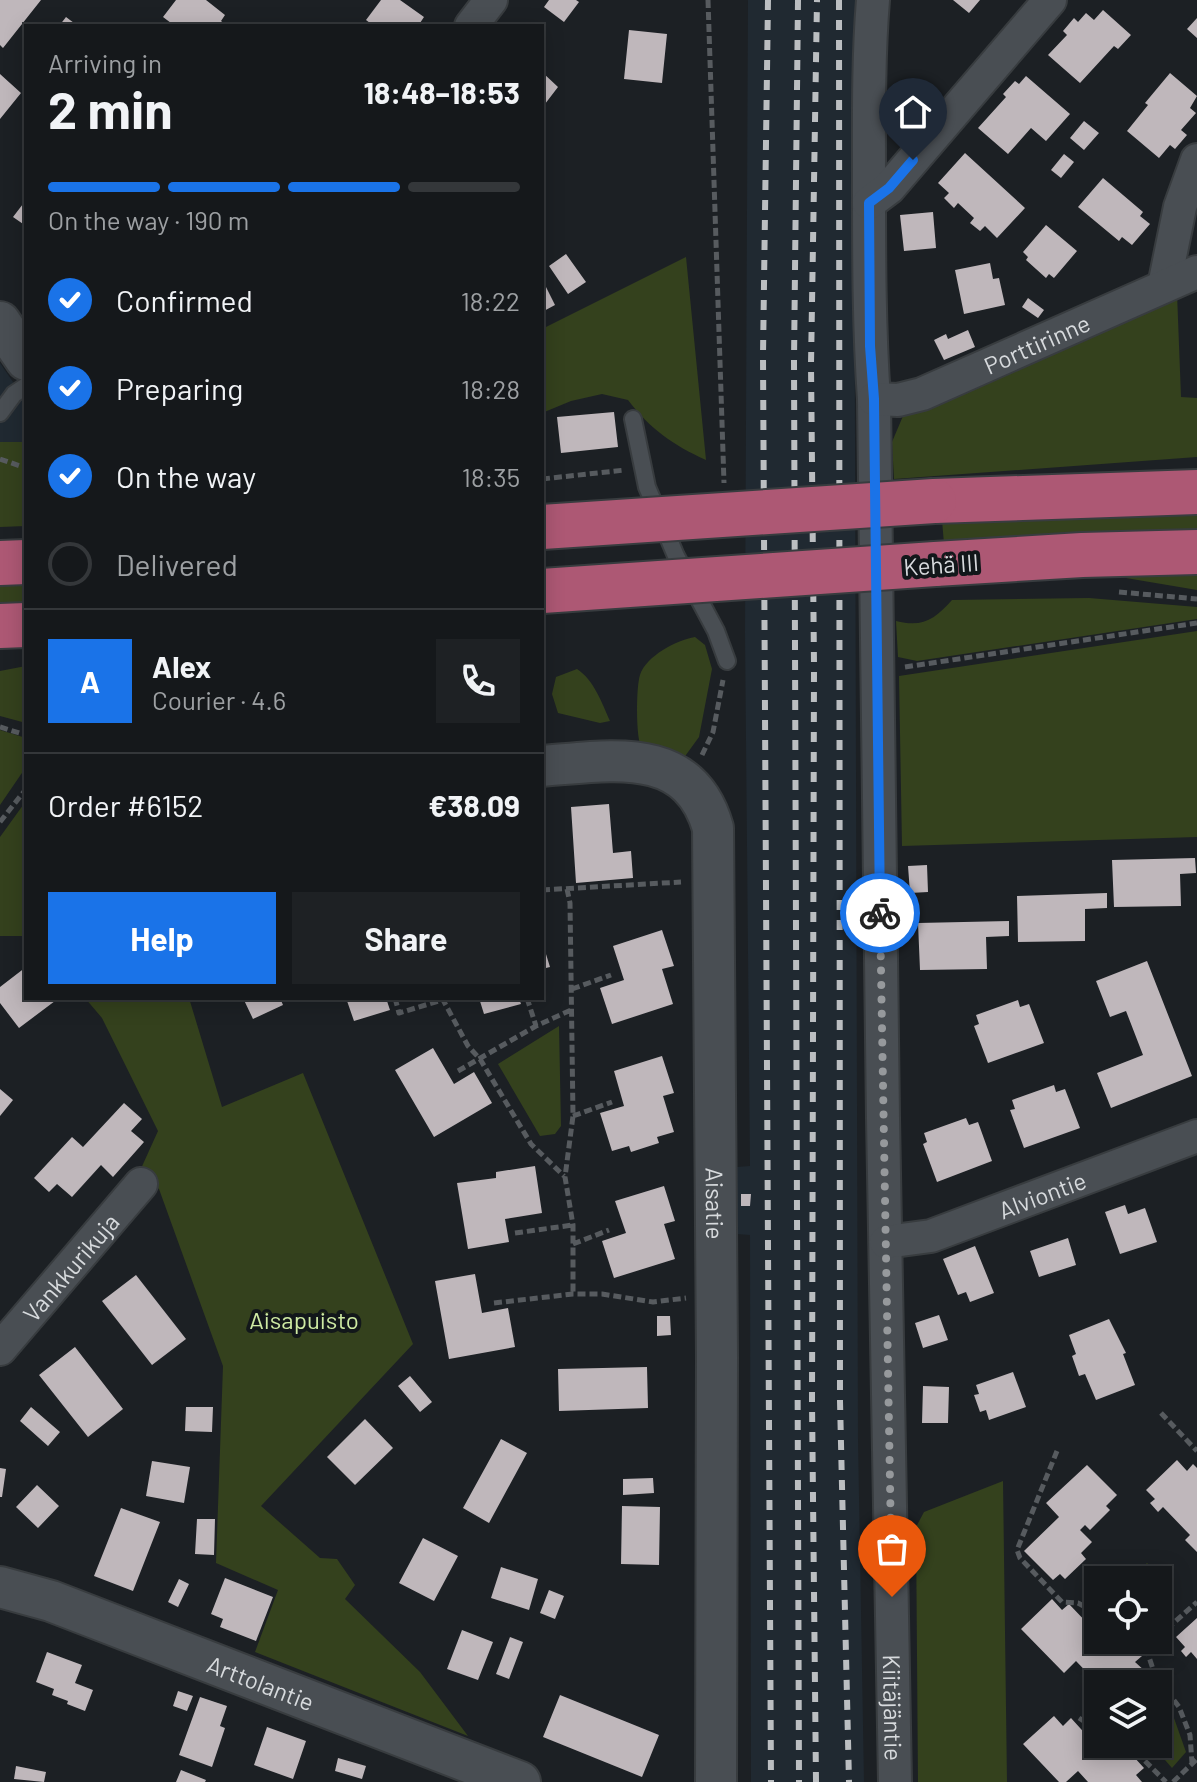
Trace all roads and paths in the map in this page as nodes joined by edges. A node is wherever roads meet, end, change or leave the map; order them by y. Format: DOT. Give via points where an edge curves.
graph roads {
  1 [pos="491,0"];
  2 [pos="708,0"];
  3 [pos="873,0"];
  4 [pos="1050,0"];
  5 [pos="473,24"];
  6 [pos="1197,160"];
  7 [pos="869,203"];
  8 [pos="1197,272"];
  9 [pos="1164,286"];
  10 [pos="24,387"];
  11 [pos="874,399"];
  12 [pos="0,413"];
  13 [pos="633,419"];
  14 [pos="0,459"];
  15 [pos="24,467"];
  16 [pos="641,468"];
  17 [pos="544,479"];
  18 [pos="1197,492"];
  19 [pos="724,494"];
  20 [pos="544,527"];
  21 [pos="1197,552"];
  22 [pos="24,562"];
  23 [pos="0,563"];
  24 [pos="544,591"];
  25 [pos="1197,623"];
  26 [pos="24,625"];
  27 [pos="0,626"];
  28 [pos="727,661"];
  29 [pos="876,669"];
  30 [pos="0,727"];
  31 [pos="24,734"];
  32 [pos="700,757"];
  33 [pos="544,766"];
  34 [pos="24,792"];
  35 [pos="0,822"];
  36 [pos="684,881"];
  37 [pos="567,889"];
  38 [pos="544,890"];
  39 [pos="611,975"];
  40 [pos="572,989"];
  41 [pos="396,1000"];
  42 [pos="439,1000"];
  43 [pos="443,1000"];
  44 [pos="528,1000"];
  45 [pos="571,1010"];
  46 [pos="536,1026"];
  47 [pos="480,1059"];
  48 [pos="458,1071"];
  49 [pos="612,1102"];
  50 [pos="573,1116"];
  51 [pos="1197,1136"];
  52 [pos="565,1177"];
  53 [pos="141,1184"];
  54 [pos="573,1225"];
  55 [pos="609,1230"];
  56 [pos="515,1233"];
  57 [pos="886,1242"];
  58 [pos="573,1244"];
  59 [pos="573,1294"];
  60 [pos="698,1297"];
  61 [pos="494,1303"];
  62 [pos="0,1349"];
  63 [pos="1161,1413"];
  64 [pos="1057,1451"];
  65 [pos="1197,1451"];
  66 [pos="0,1587"];
  67 [pos="1197,1602"];
  68 [pos="1084,1606"];
  69 [pos="1172,1624"];
  70 [pos="1148,1654"];
  71 [pos="1079,1718"];
  72 [pos="1084,1721"];
  73 [pos="1142,1758"];
  74 [pos="1195,1761"];
  75 [pos="520,1782"];
  76 [pos="716,1782"];
  77 [pos="895,1782"];
  78 [pos="1166,1782"];
  79 [pos="1173,1782"];
  1 -- 5 [label="street"];
  2 -- 19 [label="path"];
  3 -- 7 [label="street, Kiitäjäntie"];
  4 -- 7 [label="street" via="889,188"];
  6 -- 9 [label="street" via="1180,207"];
  7 -- 11 [label="street, Kiitäjäntie"];
  8 -- 9 [label="street, Porttirinne"];
  9 -- 11 [label="street, Porttirinne" via="922,394"];
  10 -- 12 [label="lane"];
  11 -- 29 [label="street, Kiitäjäntie"];
  13 -- 16 [label="lane"];
  14 -- 15 [label="path"];
  16 -- 17 [label="path"];
  16 -- 28 [label="lane"];
  18 -- 20 [label="highway, bridge" via="934,501"];
  21 -- 24 [label="highway, Kehä III, bridge"];
  22 -- 23 [label="highway"];
  25 -- 29 [label="path"];
  26 -- 27 [label="highway"];
  28 -- 32 [label="path" via="713,732"];
  29 -- 57 [label="street, Kiitäjäntie"];
  30 -- 31 [label="path"];
  33 -- 76 [label="street, Aisatie" via="654,764 696,791 713,828"];
  34 -- 35 [label="path"];
  36 -- 37 [label="path"];
  37 -- 38 [label="path"];
  37 -- 40 [label="path"];
  39 -- 40 [label="path"];
  40 -- 45 [label="path"];
  41 -- 42 [label="path" via="399,1013"];
  43 -- 47 [label="path"];
  44 -- 46 [label="path"];
  45 -- 46 [label="path"];
  45 -- 50 [label="path"];
  46 -- 47 [label="path"];
  47 -- 48 [label="path"];
  47 -- 52 [label="path" via="531,1144"];
  49 -- 50 [label="path"];
  50 -- 52 [label="path"];
  51 -- 57 [label="street, Alviontie" via="931,1236"];
  52 -- 54 [label="path"];
  53 -- 62 [label="street, Vankkurikuja"];
  54 -- 56 [label="path"];
  54 -- 58 [label="path"];
  55 -- 58 [label="path"];
  57 -- 77 [label="street, Kiitäjäntie"];
  58 -- 59 [label="path"];
  59 -- 60 [label="path" via="653,1302"];
  59 -- 61 [label="path"];
  63 -- 65 [label="path"];
  64 -- 68 [label="path" via="1017,1550 1062,1602"];
  66 -- 75 [label="street, Arttolantie" via="51,1601"];
  67 -- 69 [label="path"];
  70 -- 74 [label="path" via="1155,1675 1179,1707"];
  71 -- 72 [label="path"];
  73 -- 78 [label="path"];
  74 -- 79 [label="path"];
}
